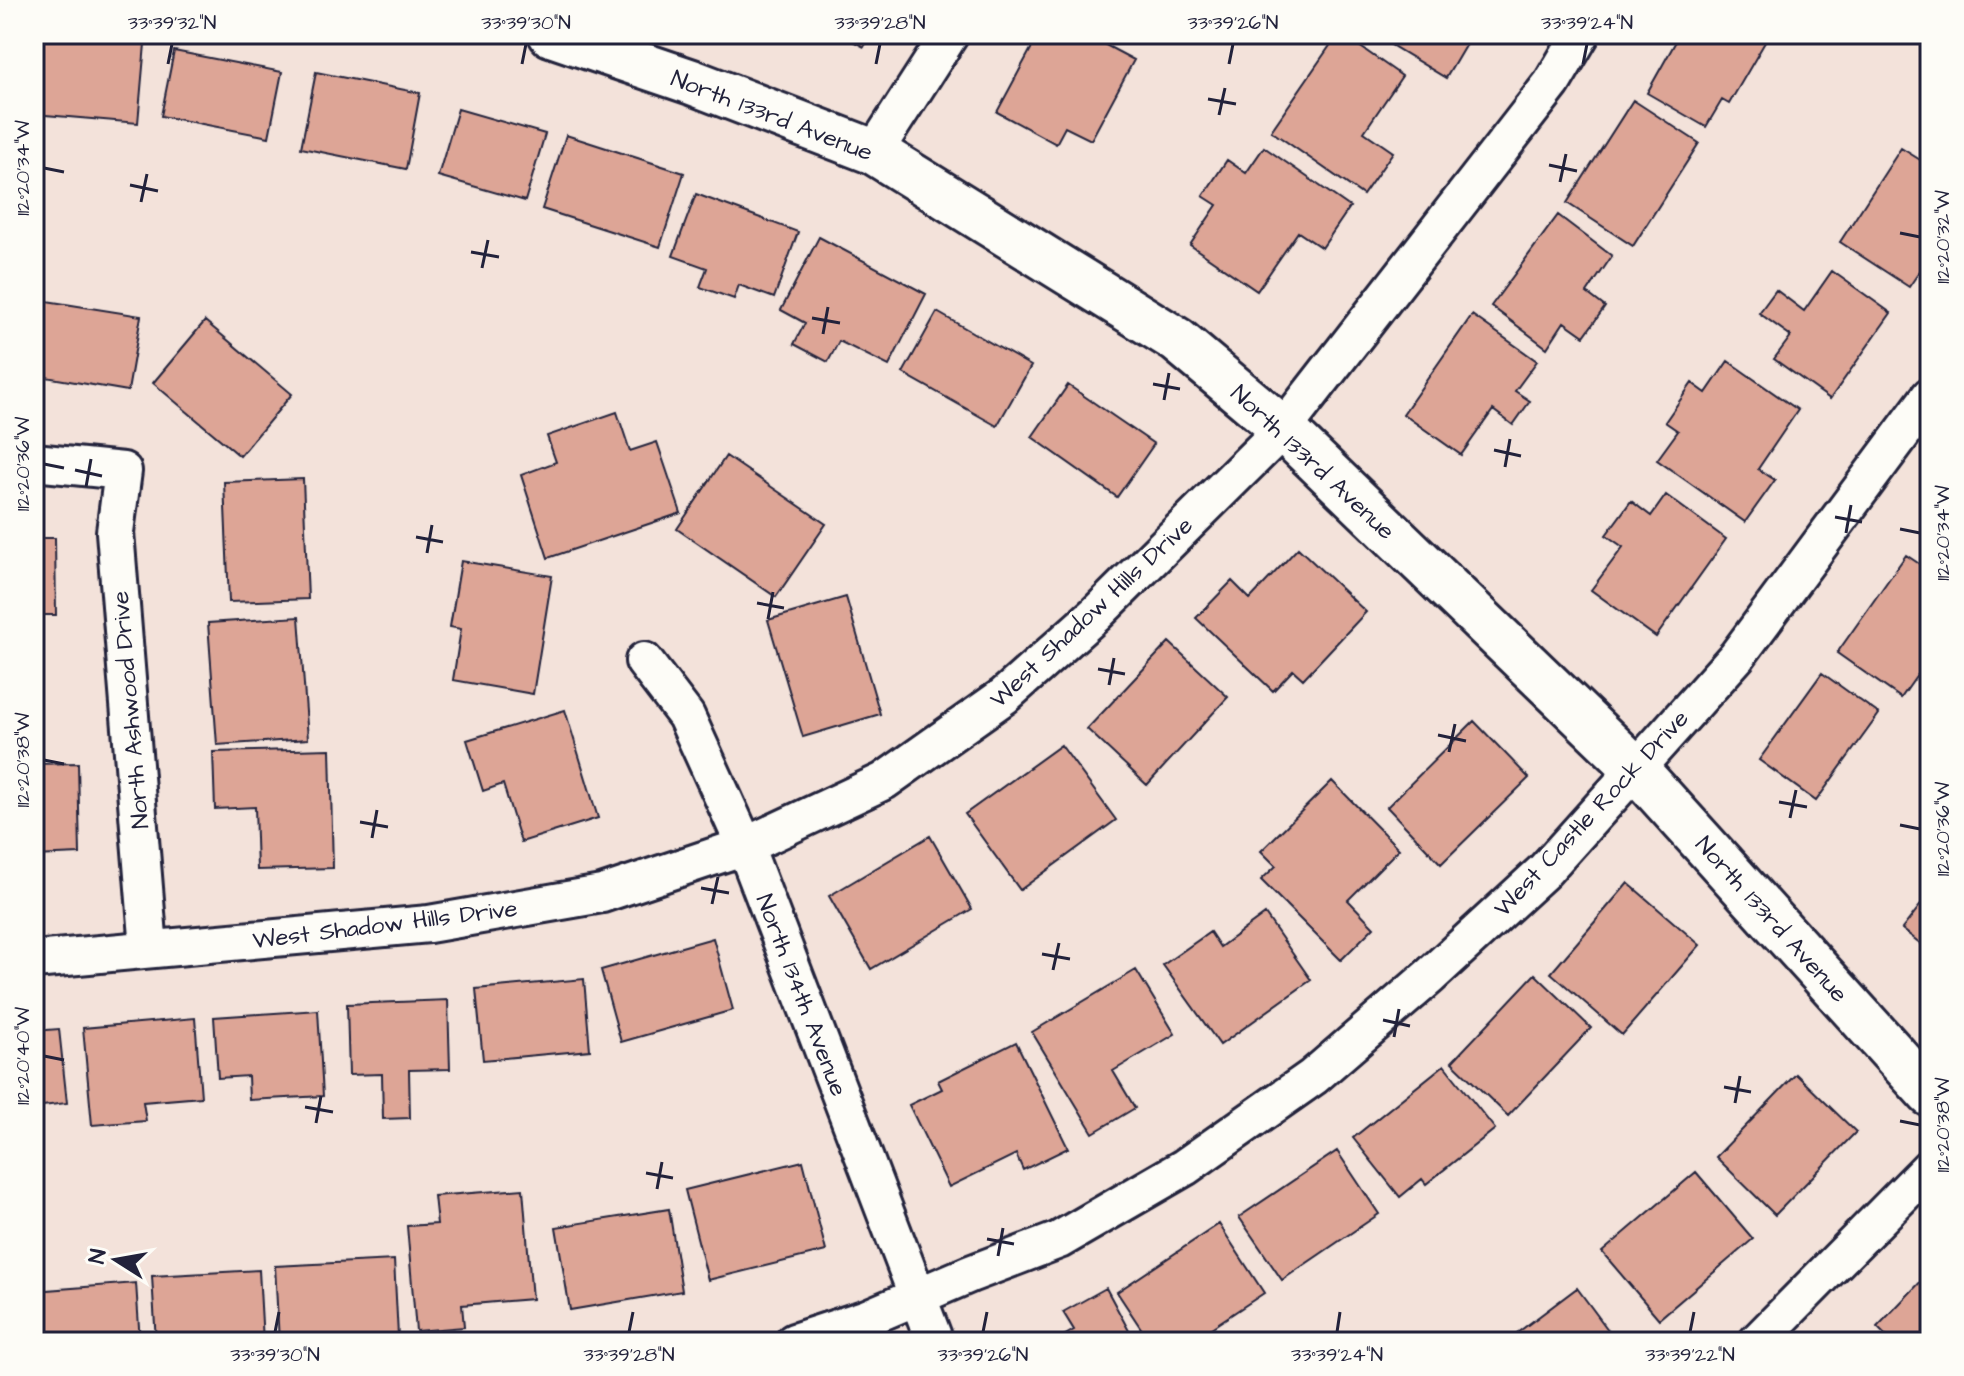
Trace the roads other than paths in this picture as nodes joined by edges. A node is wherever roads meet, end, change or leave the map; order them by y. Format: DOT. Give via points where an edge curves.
graph roads {
  1 [pos="551,34"];
  2 [pos="950,34"];
  3 [pos="1581,34"];
  4 [pos="874,152"];
  5 [pos="1930,396"];
  6 [pos="1283,429"];
  7 [pos="34,462"];
  8 [pos="644,661"];
  9 [pos="1635,768"];
  10 [pos="745,846"];
  11 [pos="149,949"];
  12 [pos="34,960"];
  13 [pos="1930,1094"];
  14 [pos="1930,1167"];
  15 [pos="918,1296"];
  16 [pos="794,1342"];
  17 [pos="935,1342"];
  18 [pos="1757,1342"];
  1 -- 4 [label="street, North 133rd Avenue"];
  2 -- 4 [label="street"];
  3 -- 6 [label="street, West Shadow Hills Drive" via="1552,83"];
  4 -- 6 [label="street, North 133rd Avenue" via="1177,340"];
  5 -- 9 [label="street, West Castle Rock Drive" via="1737,656"];
  6 -- 9 [label="street, North 133rd Avenue"];
  6 -- 10 [label="street, West Shadow Hills Drive" via="1096,614 1004,696 884,781"];
  7 -- 11 [label="street, North Ashwood Drive" via="123,471 115,532"];
  8 -- 10 [label="street, North 134th Avenue" via="686,716"];
  9 -- 13 [label="street, North 133rd Avenue"];
  9 -- 15 [label="street, West Castle Rock Drive" via="1544,871 1313,1077 1185,1167 1059,1240"];
  10 -- 11 [label="street, West Shadow Hills Drive" via="602,894 429,924"];
  10 -- 15 [label="street, North 134th Avenue"];
  11 -- 12 [label="street, West Shadow Hills Drive"];
  14 -- 18 [label="street"];
  15 -- 16 [label="street, West Castle Rock Drive"];
  15 -- 17 [label="street, North 134th Avenue"];
}
